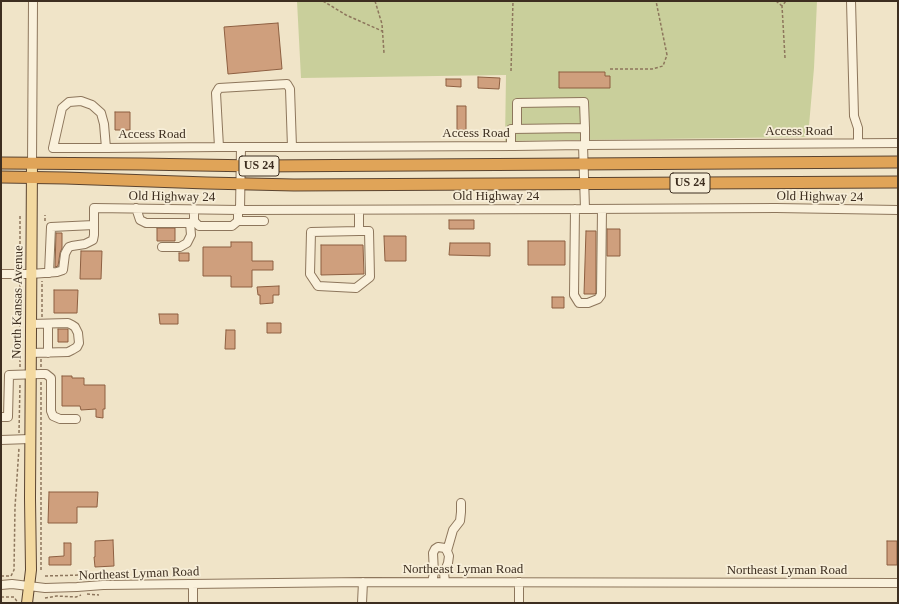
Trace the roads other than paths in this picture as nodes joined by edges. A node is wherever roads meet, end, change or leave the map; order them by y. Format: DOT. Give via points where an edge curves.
graph roads {
  1 [pos="33,1"];
  2 [pos="851,1"];
  3 [pos="585,128"];
  4 [pos="517,129"];
  5 [pos="858,143"];
  6 [pos="898,143"];
  7 [pos="584,145"];
  8 [pos="511,146"];
  9 [pos="219,147"];
  10 [pos="241,147"];
  11 [pos="292,147"];
  12 [pos="106,148"];
  13 [pos="898,162"];
  14 [pos="1,163"];
  15 [pos="32,164"];
  16 [pos="584,164"];
  17 [pos="241,166"];
  18 [pos="1,177"];
  19 [pos="32,178"];
  20 [pos="898,182"];
  21 [pos="241,184"];
  22 [pos="584,184"];
  23 [pos="136,208"];
  24 [pos="194,209"];
  25 [pos="574,209"];
  26 [pos="585,209"];
  27 [pos="602,209"];
  28 [pos="239,210"];
  29 [pos="252,210"];
  30 [pos="359,210"];
  31 [pos="898,210"];
  32 [pos="238,221"];
  33 [pos="252,221"];
  34 [pos="264,221"];
  35 [pos="192,222"];
  36 [pos="94,225"];
  37 [pos="360,231"];
  38 [pos="162,246"];
  39 [pos="46,273"];
  40 [pos="1,274"];
  41 [pos="31,274"];
  42 [pos="31,324"];
  43 [pos="45,324"];
  44 [pos="30,353"];
  45 [pos="45,353"];
  46 [pos="25,374"];
  47 [pos="1,417"];
  48 [pos="76,419"];
  49 [pos="30,439"];
  50 [pos="1,440"];
  51 [pos="460,503"];
  52 [pos="447,551"];
  53 [pos="363,582"];
  54 [pos="432,582"];
  55 [pos="445,582"];
  56 [pos="519,582"];
  57 [pos="898,583"];
  58 [pos="194,584"];
  59 [pos="1,585"];
  60 [pos="29,586"];
  61 [pos="27,603"];
  62 [pos="193,603"];
  63 [pos="362,603"];
  64 [pos="519,603"];
  1 -- 15 [label="street, North Kansas Avenue"];
  2 -- 5 [label="street" via="854,116 858,128"];
  3 -- 4 [label="street"];
  3 -- 4 [label="street" via="584,102 517,103"];
  3 -- 7 [label="street"];
  4 -- 8 [label="street" via="511,129"];
  5 -- 6 [label="street, Access Road"];
  5 -- 7 [label="street, Access Road"];
  7 -- 8 [label="street, Access Road"];
  7 -- 16 [label="street"];
  8 -- 11 [label="street, Access Road"];
  9 -- 10 [label="street, Access Road"];
  9 -- 11 [label="street" via="216,93 219,88 287,84 290,90"];
  9 -- 12 [label="street, Access Road"];
  10 -- 11 [label="street, Access Road"];
  10 -- 17 [label="street"];
  12 -- 12 [label="street, Access Road" via="53,148 62,108 69,102 81,101 92,105 101,113"];
  13 -- 16 [label="highway, US 24"];
  14 -- 15 [label="highway, US 24"];
  15 -- 17 [label="highway, US 24"];
  15 -- 19 [label="main road, North Kansas Avenue"];
  16 -- 17 [label="highway, US 24"];
  16 -- 22 [label="street"];
  17 -- 21 [label="street"];
  18 -- 19 [label="highway, US 24"];
  19 -- 21 [label="highway, US 24"];
  19 -- 41 [label="main road, North Kansas Avenue"];
  20 -- 22 [label="highway, US 24"];
  21 -- 22 [label="highway, US 24"];
  21 -- 28 [label="street"];
  22 -- 26 [label="street"];
  23 -- 24 [label="street, Old Highway 24"];
  23 -- 35 [label="street" via="140,220 146,223"];
  23 -- 36 [label="street, Old Highway 24" via="94,208"];
  24 -- 28 [label="street, Old Highway 24"];
  24 -- 35 [label="street"];
  25 -- 26 [label="street, Old Highway 24"];
  25 -- 27 [label="street" via="574,295 579,303 588,303 601,295"];
  25 -- 30 [label="street, Old Highway 24"];
  26 -- 27 [label="street, Old Highway 24"];
  27 -- 31 [label="street, Old Highway 24"];
  28 -- 29 [label="street, Old Highway 24"];
  28 -- 32 [label="street"];
  29 -- 30 [label="street, Old Highway 24"];
  29 -- 33 [label="street"];
  30 -- 37 [label="street"];
  32 -- 33 [label="street"];
  32 -- 35 [label="street" via="232,226 199,226"];
  33 -- 34 [label="street"];
  35 -- 38 [label="street" via="187,243 180,247"];
  36 -- 39 [label="street" via="92,240 66,250 63,270"];
  36 -- 39 [label="street" via="51,227"];
  37 -- 37 [label="street" via="311,232 310,274 318,286 356,288 370,277 369,231"];
  39 -- 41 [label="street"];
  40 -- 41 [label="street"];
  41 -- 42 [label="main road, North Kansas Avenue"];
  42 -- 43 [label="street"];
  42 -- 44 [label="main road, North Kansas Avenue"];
  43 -- 45 [label="street"];
  43 -- 45 [label="street" via="72,325 78,333 79,343 68,352"];
  44 -- 45 [label="street"];
  44 -- 46 [label="main road, North Kansas Avenue"];
  46 -- 47 [label="street" via="9,376 8,417"];
  46 -- 48 [label="street" via="46,374 51,378 53,416 60,419"];
  46 -- 49 [label="main road, North Kansas Avenue"];
  49 -- 50 [label="street"];
  49 -- 60 [label="main road, North Kansas Avenue"];
  51 -- 52 [label="street" via="460,522 453,530"];
  52 -- 54 [label="street" via="438,547 433,553"];
  52 -- 55 [label="street" via="449,556 444,573"];
  53 -- 54 [label="street, Northeast Lyman Road"];
  53 -- 58 [label="street, Northeast Lyman Road"];
  53 -- 63 [label="street"];
  54 -- 55 [label="street, Northeast Lyman Road"];
  55 -- 56 [label="street, Northeast Lyman Road"];
  56 -- 57 [label="street, Northeast Lyman Road"];
  56 -- 64 [label="street"];
  58 -- 60 [label="street, Northeast Lyman Road" via="103,585 77,588"];
  58 -- 62 [label="street"];
  59 -- 60 [label="street, Northeast Lyman Road"];
  60 -- 61 [label="main road, North Kansas Avenue"];
}
